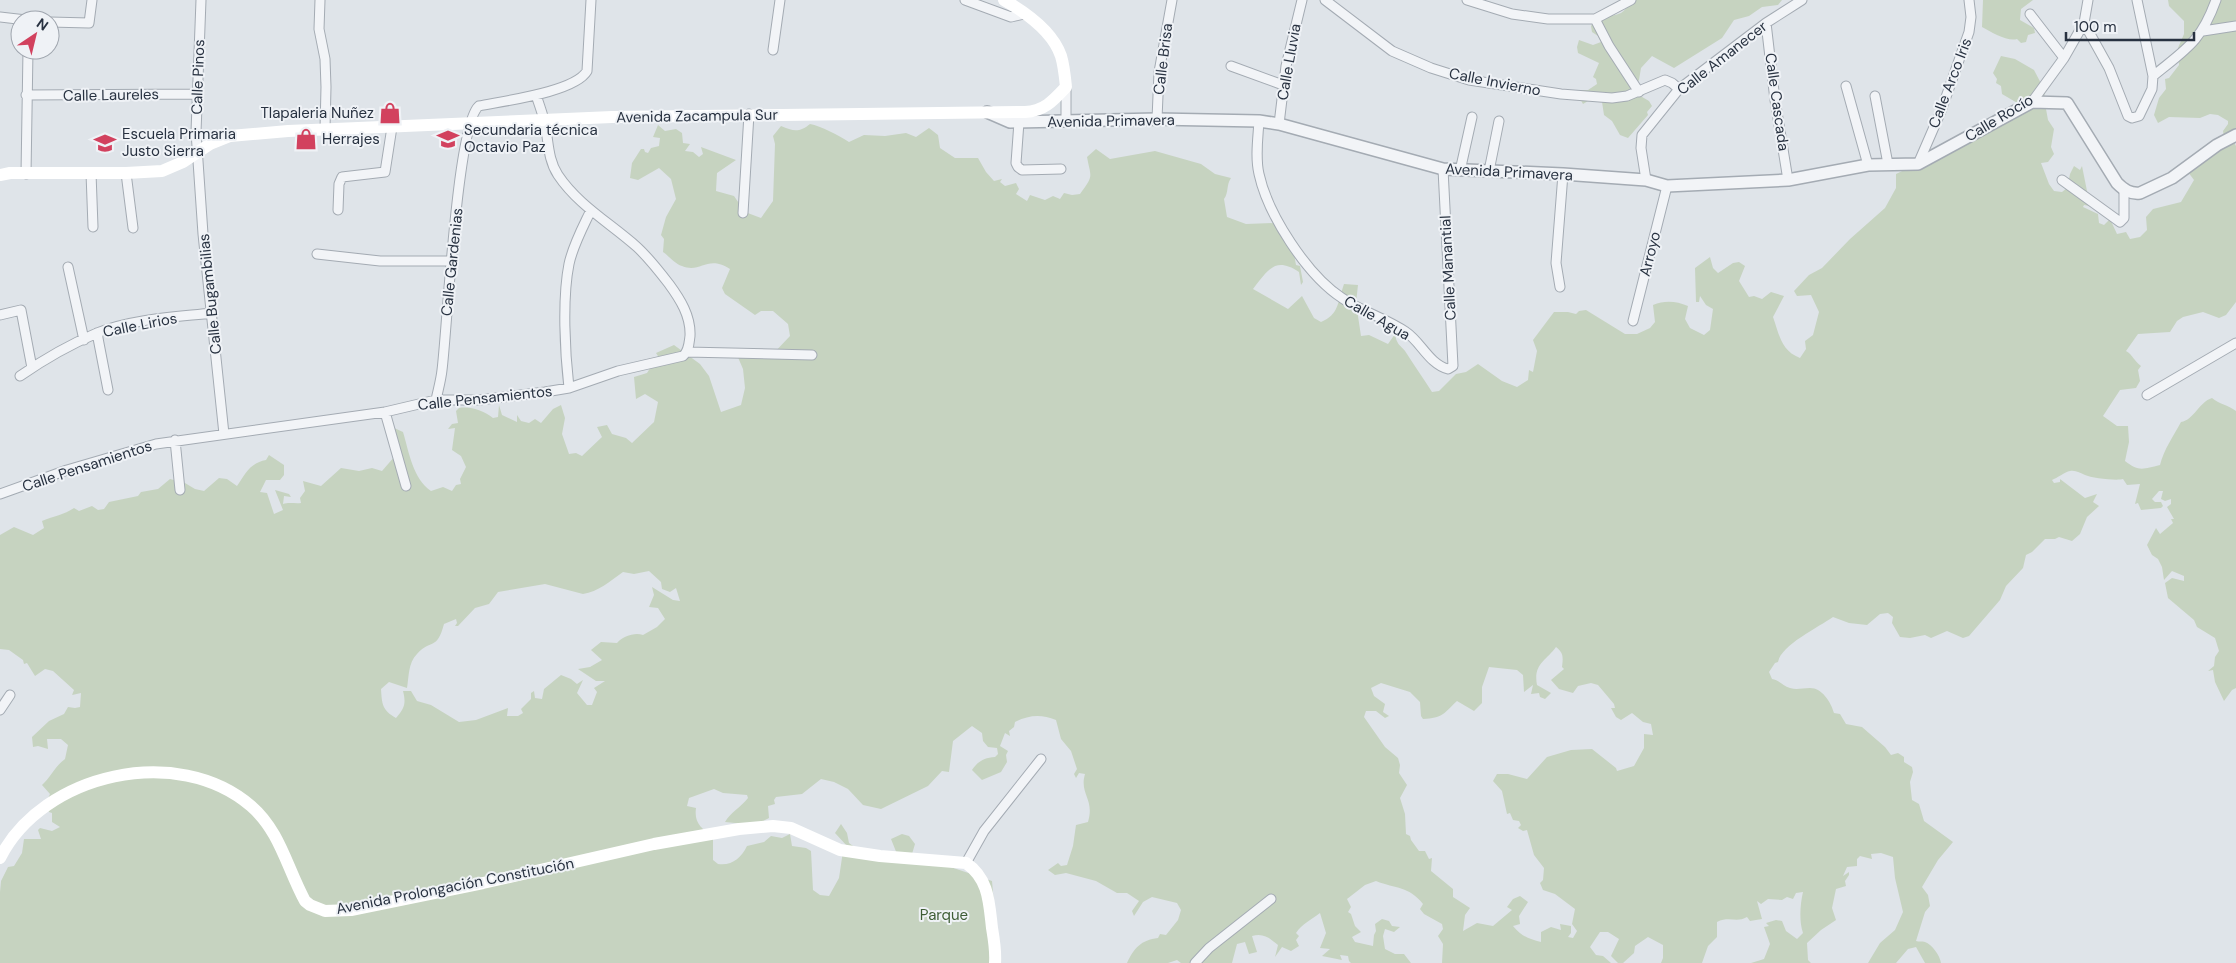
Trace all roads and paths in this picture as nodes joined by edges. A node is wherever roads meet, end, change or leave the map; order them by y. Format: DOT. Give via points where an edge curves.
graph roads {
  1 [pos="92,0"];
  2 [pos="201,0"];
  3 [pos="320,0"];
  4 [pos="591,0"];
  5 [pos="780,0"];
  6 [pos="965,0"];
  7 [pos="1172,0"];
  8 [pos="1302,0"];
  9 [pos="1325,0"];
  10 [pos="1467,0"];
  11 [pos="1631,0"];
  12 [pos="1802,0"];
  13 [pos="1970,0"];
  14 [pos="2088,0"];
  15 [pos="2136,0"];
  16 [pos="2216,0"];
  17 [pos="1010,2"];
  18 [pos="1024,14"];
  19 [pos="2030,14"];
  20 [pos="1595,19"];
  21 [pos="60,22"];
  22 [pos="1766,23"];
  23 [pos="2084,23"];
  24 [pos="2236,26"];
  25 [pos="2203,31"];
  26 [pos="773,50"];
  27 [pos="2064,58"];
  28 [pos="28,60"];
  29 [pos="1231,66"];
  30 [pos="2153,76"];
  31 [pos="1284,84"];
  32 [pos="1846,86"];
  33 [pos="1066,87"];
  34 [pos="1679,89"];
  35 [pos="1638,92"];
  36 [pos="197,94"];
  37 [pos="26,95"];
  38 [pos="536,95"];
  39 [pos="1875,96"];
  40 [pos="2032,102"];
  41 [pos="987,112"];
  42 [pos="749,114"];
  43 [pos="1472,117"];
  44 [pos="1157,119"];
  45 [pos="544,121"];
  46 [pos="1259,121"];
  47 [pos="1500,121"];
  48 [pos="1019,122"];
  49 [pos="1066,122"];
  50 [pos="470,124"];
  51 [pos="1279,124"];
  52 [pos="392,127"];
  53 [pos="325,129"];
  54 [pos="2236,135"];
  55 [pos="198,153"];
  56 [pos="1888,164"];
  57 [pos="1918,164"];
  58 [pos="1868,166"];
  59 [pos="1443,169"];
  60 [pos="1061,170"];
  61 [pos="1460,171"];
  62 [pos="1489,171"];
  63 [pos="91,173"];
  64 [pos="26,174"];
  65 [pos="126,174"];
  66 [pos="1563,174"];
  67 [pos="0,175"];
  68 [pos="1646,180"];
  69 [pos="1788,180"];
  70 [pos="2062,180"];
  71 [pos="1668,186"];
  72 [pos="2124,190"];
  73 [pos="338,210"];
  74 [pos="591,210"];
  75 [pos="742,213"];
  76 [pos="93,226"];
  77 [pos="133,228"];
  78 [pos="317,254"];
  79 [pos="450,261"];
  80 [pos="68,267"];
  81 [pos="1560,287"];
  82 [pos="212,313"];
  83 [pos="0,315"];
  84 [pos="1633,321"];
  85 [pos="98,333"];
  86 [pos="84,340"];
  87 [pos="2236,343"];
  88 [pos="687,352"];
  89 [pos="812,355"];
  90 [pos="1453,366"];
  91 [pos="32,368"];
  92 [pos="20,376"];
  93 [pos="569,388"];
  94 [pos="108,390"];
  95 [pos="2147,395"];
  96 [pos="436,400"];
  97 [pos="385,412"];
  98 [pos="224,434"];
  99 [pos="175,440"];
  100 [pos="406,486"];
  101 [pos="180,490"];
  102 [pos="0,494"];
  103 [pos="10,695"];
  104 [pos="0,710"];
  105 [pos="1041,759"];
  106 [pos="0,858"];
  107 [pos="966,863"];
  108 [pos="1271,899"];
  109 [pos="995,963"];
  110 [pos="1195,963"];
  1 -- 21 [label="street" via="88,23"];
  2 -- 36 [label="street, Calle Pinos"];
  3 -- 53 [label="street" via="318,29 325,59"];
  4 -- 38 [label="street" via="588,65 584,76 572,84"];
  5 -- 26 [label="street"];
  6 -- 18 [label="street" via="1012,17"];
  7 -- 44 [label="street, Calle Brisa" via="1159,72"];
  8 -- 31 [label="street, Calle Lluvia"];
  9 -- 35 [label="street, Calle Invierno" via="1392,51 1469,80 1596,97 1612,98"];
  10 -- 20 [label="street" via="1521,16"];
  11 -- 20 [label="street"];
  12 -- 22 [label="street, Calle Amanecer"];
  13 -- 57 [label="street, Calle Arco Iris" via="1969,32"];
  14 -- 23 [label="street, Calle Rocío"];
  15 -- 30 [label="street"];
  16 -- 25 [label="street"];
  17 -- 18 [label="main road"];
  18 -- 33 [label="main road" via="1052,39 1064,65"];
  19 -- 27 [label="street"];
  20 -- 35 [label="street"];
  22 -- 34 [label="street, Calle Amanecer"];
  22 -- 69 [label="street, Calle Cascada"];
  23 -- 27 [label="street, Calle Rocío"];
  23 -- 30 [label="street" via="2109,68 2128,116 2139,116 2152,88"];
  24 -- 25 [label="street"];
  25 -- 30 [label="street"];
  27 -- 40 [label="street, Calle Rocío"];
  28 -- 37 [label="street"];
  29 -- 31 [label="street"];
  31 -- 51 [label="street, Calle Lluvia"];
  32 -- 58 [label="street"];
  33 -- 41 [label="main road, Avenida Zacampula Sur" via="1040,110"];
  33 -- 49 [label="street"];
  34 -- 35 [label="street, Calle Invierno" via="1665,80"];
  34 -- 68 [label="street, Calle Amanecer" via="1642,135"];
  36 -- 37 [label="street, Calle Laureles"];
  36 -- 55 [label="street, Calle Pinos"];
  37 -- 64 [label="street"];
  38 -- 45 [label="street"];
  38 -- 50 [label="street" via="479,106"];
  39 -- 56 [label="street"];
  40 -- 57 [label="street, Calle Rocío"];
  40 -- 72 [label="street" via="2064,102 2070,107 2109,172"];
  41 -- 42 [label="main road, Avenida Zacampula Sur"];
  41 -- 48 [label="street, Avenida Primavera" via="1004,122"];
  42 -- 45 [label="main road, Avenida Zacampula Sur"];
  42 -- 75 [label="street"];
  43 -- 61 [label="street"];
  44 -- 46 [label="street, Avenida Primavera"];
  44 -- 49 [label="street, Avenida Primavera"];
  45 -- 50 [label="main road, Avenida Zacampula Sur"];
  45 -- 74 [label="street" via="548,149 557,174"];
  46 -- 51 [label="street, Avenida Primavera"];
  46 -- 90 [label="street, Calle Agua" via="1258,173 1272,211 1290,242 1316,275 1341,298 1404,331 1441,367 1450,369"];
  47 -- 62 [label="street"];
  48 -- 49 [label="street, Avenida Primavera"];
  48 -- 60 [label="street" via="1018,167 1022,170"];
  50 -- 52 [label="main road, Avenida Zacampula Sur"];
  50 -- 79 [label="street, Calle Gardenias"];
  51 -- 59 [label="street, Avenida Primavera"];
  52 -- 53 [label="main road, Avenida Zacampula Sur"];
  52 -- 73 [label="street" via="385,172 342,177"];
  53 -- 55 [label="main road, Avenida Zacampula Sur" via="230,136"];
  54 -- 72 [label="street" via="2172,178 2140,193"];
  55 -- 65 [label="main road, Avenida Zacampula Sur" via="170,169"];
  55 -- 82 [label="street, Calle Bugambilias"];
  56 -- 57 [label="street, Avenida Primavera"];
  56 -- 58 [label="street, Avenida Primavera"];
  58 -- 69 [label="street, Avenida Primavera"];
  59 -- 61 [label="street, Avenida Primavera"];
  59 -- 90 [label="street, Calle Manantial"];
  61 -- 62 [label="street, Avenida Primavera"];
  62 -- 66 [label="street, Avenida Primavera"];
  63 -- 64 [label="main road, Avenida Zacampula Sur"];
  63 -- 65 [label="main road, Avenida Zacampula Sur"];
  63 -- 76 [label="street"];
  64 -- 67 [label="main road, Avenida Zacampula Sur"];
  65 -- 77 [label="street"];
  66 -- 68 [label="street, Avenida Primavera"];
  66 -- 81 [label="street" via="1556,263"];
  68 -- 71 [label="street, Avenida Primavera"];
  69 -- 71 [label="street, Avenida Primavera"];
  70 -- 72 [label="street" via="2120,222 2124,218"];
  71 -- 84 [label="street, Arroyo"];
  74 -- 88 [label="street" via="642,251 673,289 688,315"];
  74 -- 93 [label="street" via="573,248 569,265 566,357"];
  78 -- 79 [label="street" via="380,261"];
  79 -- 96 [label="street, Calle Gardenias" via="442,372"];
  80 -- 86 [label="street"];
  82 -- 85 [label="street, Calle Lirios" via="123,326"];
  82 -- 98 [label="street, Calle Bugambilias"];
  83 -- 91 [label="street" via="21,310"];
  85 -- 86 [label="street, Calle Lirios"];
  85 -- 94 [label="street"];
  86 -- 91 [label="street, Calle Lirios"];
  87 -- 95 [label="street"];
  88 -- 89 [label="street"];
  88 -- 93 [label="street, Calle Pensamientos" via="676,359 618,371"];
  91 -- 92 [label="street, Calle Lirios"];
  93 -- 96 [label="street, Calle Pensamientos" via="479,400"];
  96 -- 97 [label="street, Calle Pensamientos"];
  97 -- 98 [label="street, Calle Pensamientos"];
  97 -- 100 [label="street"];
  98 -- 99 [label="street, Calle Pensamientos"];
  99 -- 101 [label="street"];
  99 -- 102 [label="street, Calle Pensamientos" via="67,470"];
  103 -- 104 [label="street"];
  105 -- 107 [label="street" via="996,816"];
  106 -- 107 [label="main road, Avenida Prolongación Constitución" via="33,816 74,790 116,776 158,773 201,778 252,806 278,840 305,900 324,911 377,905 654,844 773,826 791,828 849,852"];
  107 -- 109 [label="main road" via="976,870 986,888"];
  108 -- 110 [label="street"];
}
